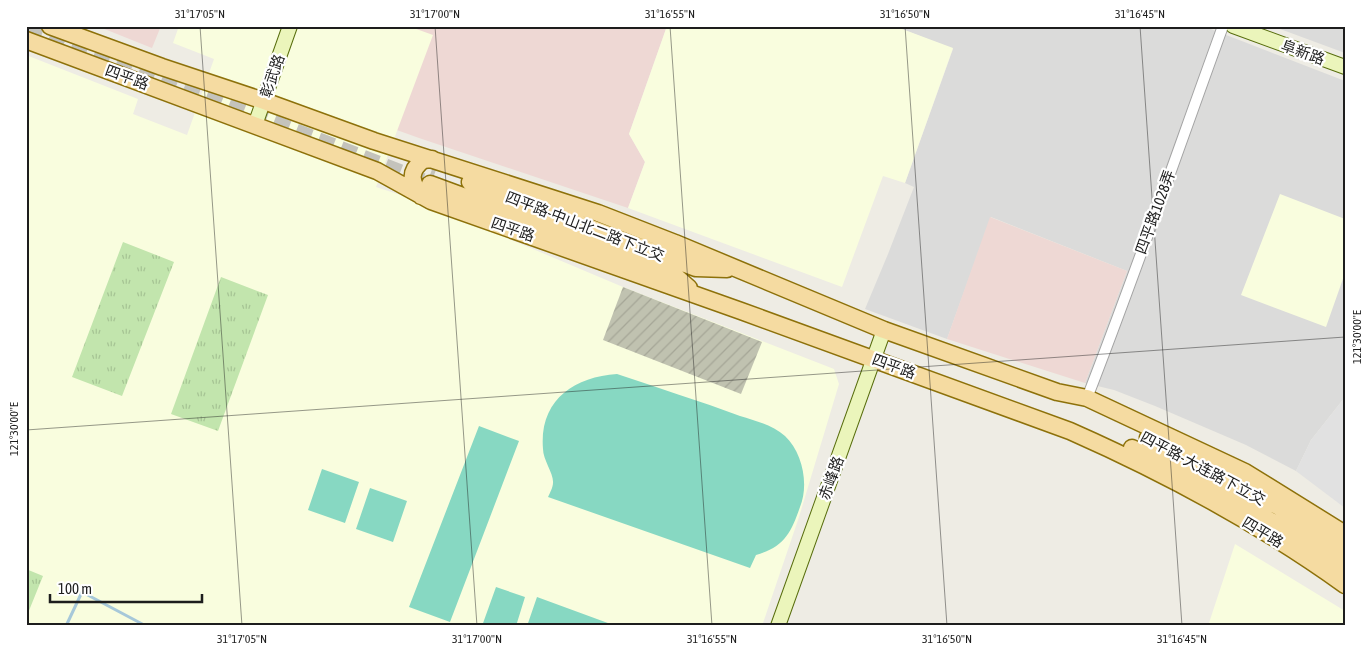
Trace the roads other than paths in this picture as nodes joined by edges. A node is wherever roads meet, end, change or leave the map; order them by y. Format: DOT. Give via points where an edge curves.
graph roads {
  1 [pos="50,26"];
  2 [pos="290,26"];
  3 [pos="1223,26"];
  4 [pos="1232,26"];
  5 [pos="26,40"];
  6 [pos="1345,67"];
  7 [pos="264,101"];
  8 [pos="255,124"];
  9 [pos="430,177"];
  10 [pos="737,270"];
  11 [pos="696,295"];
  12 [pos="884,330"];
  13 [pos="874,359"];
  14 [pos="1057,392"];
  15 [pos="1087,398"];
  16 [pos="1070,431"];
  17 [pos="1345,534"];
  18 [pos="1345,551"];
  19 [pos="1345,568"];
  20 [pos="1345,585"];
  21 [pos="778,626"];
  1 -- 7 [label="main road, 四平路"];
  2 -- 7 [label="street, 彰武路"];
  3 -- 15 [label="street, 四平路1028弄"];
  4 -- 6 [label="street, 阜新路"];
  5 -- 8 [label="main road, 四平路"];
  7 -- 8 [label="street, 彰武路"];
  7 -- 9 [label="main road, 四平路" via="374,141"];
  8 -- 9 [label="main road, 四平路" via="377,171"];
  9 -- 10 [label="main road, 四平路-中山北二路下立交" via="696,268"];
  9 -- 11 [label="main road, 四平路-中山北二路下立交" via="672,273"];
  10 -- 12 [label="main road, 四平路"];
  11 -- 13 [label="main road, 四平路"];
  12 -- 13 [label="street, 赤峰路"];
  12 -- 14 [label="main road, 四平路"];
  13 -- 16 [label="main road, 四平路"];
  13 -- 21 [label="street, 赤峰路"];
  14 -- 15 [label="main road, 四平路"];
  14 -- 18 [label="main road, 四平路-大连路下立交" via="1278,507"];
  15 -- 17 [label="main road, 四平路" via="1245,472"];
  16 -- 19 [label="main road, 四平路-大连路下立交" via="1114,440 1176,468 1278,525"];
  16 -- 20 [label="main road, 四平路" via="1112,449 1223,509"];
}
